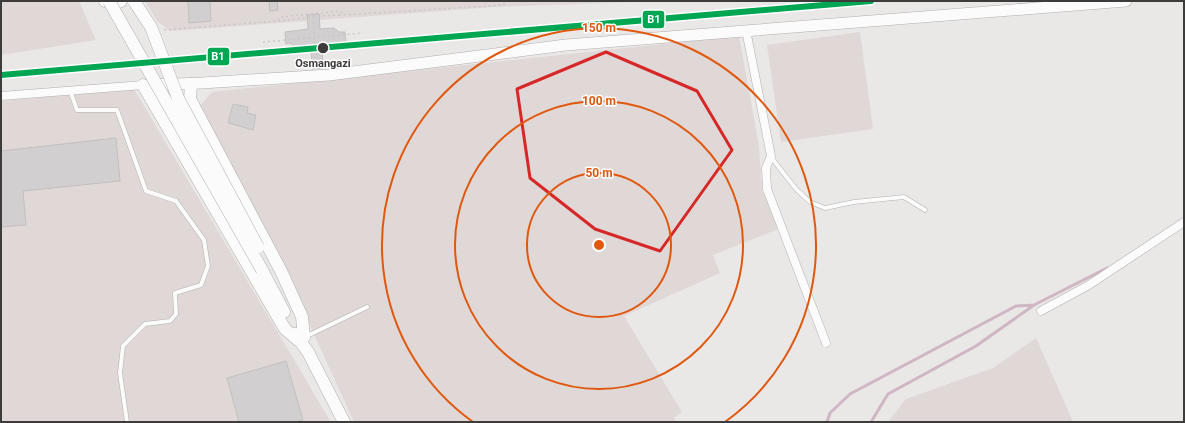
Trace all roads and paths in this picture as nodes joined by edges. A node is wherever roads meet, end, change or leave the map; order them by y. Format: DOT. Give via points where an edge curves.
graph roads {
  1 [pos="105,1"];
  2 [pos="109,1"];
  3 [pos="121,1"];
  4 [pos="134,1"];
  5 [pos="504,1"];
  6 [pos="1126,1"];
  7 [pos="343,15"];
  8 [pos="313,16"];
  9 [pos="278,21"];
  10 [pos="746,30"];
  11 [pos="158,31"];
  12 [pos="363,33"];
  13 [pos="314,38"];
  14 [pos="263,42"];
  15 [pos="316,66"];
  16 [pos="191,84"];
  17 [pos="143,85"];
  18 [pos="70,89"];
  19 [pos="1,96"];
  20 [pos="771,156"];
  21 [pos="925,210"];
  22 [pos="1184,222"];
  23 [pos="266,269"];
  24 [pos="367,307"];
  25 [pos="1041,311"];
  26 [pos="301,338"];
  27 [pos="826,343"];
  28 [pos="127,422"];
  29 [pos="344,422"];
  1 -- 3 [label="main road" via="114,4"];
  2 -- 23 [label="main road, bridge"];
  4 -- 23 [label="main road, bridge" via="150,27 178,98"];
  5 -- 7 [label="path" via="504,5"];
  6 -- 10 [label="main road"];
  7 -- 8 [label="path"];
  7 -- 8 [label="path" via="340,11"];
  8 -- 9 [label="path"];
  8 -- 9 [label="path" via="280,17"];
  8 -- 13 [label="path"];
  9 -- 11 [label="path"];
  10 -- 16 [label="main road" via="566,45 329,75"];
  10 -- 20 [label="street"];
  12 -- 13 [label="path"];
  13 -- 14 [label="path"];
  13 -- 15 [label="path"];
  16 -- 17 [label="main road"];
  16 -- 26 [label="main road" via="190,99 281,271 302,317"];
  17 -- 18 [label="street"];
  17 -- 26 [label="main road" via="285,329"];
  18 -- 19 [label="street"];
  18 -- 28 [label="lane" via="77,110 117,110 146,191 176,201 204,240 208,266 201,285 175,293 176,314 170,321 145,324 123,346 120,373"];
  20 -- 21 [label="lane" via="796,189 810,202 825,208 904,197"];
  20 -- 27 [label="street" via="766,168 767,189"];
  22 -- 25 [label="street" via="1089,285"];
  23 -- 26 [label="main road"];
  24 -- 26 [label="lane"];
  26 -- 29 [label="main road"];
}
